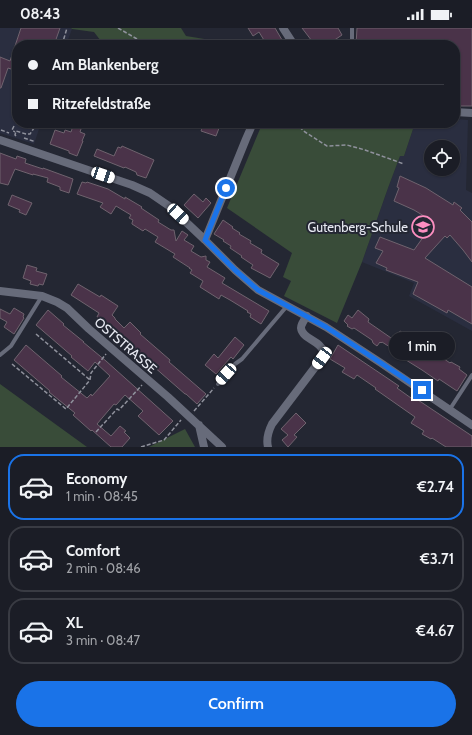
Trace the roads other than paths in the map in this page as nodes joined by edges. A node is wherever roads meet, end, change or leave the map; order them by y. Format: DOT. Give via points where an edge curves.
graph roads {
  1 [pos="283,28"];
  2 [pos="352,28"];
  3 [pos="291,40"];
  4 [pos="352,40"];
  5 [pos="460,112"];
  6 [pos="472,113"];
  7 [pos="251,128"];
  8 [pos="0,140"];
  9 [pos="205,240"];
  10 [pos="0,291"];
  11 [pos="42,296"];
  12 [pos="287,306"];
  13 [pos="307,316"];
  14 [pos="0,355"];
  15 [pos="472,375"];
  16 [pos="218,384"];
  17 [pos="450,409"];
  18 [pos="199,425"];
  19 [pos="472,425"];
  20 [pos="204,447"];
  21 [pos="222,447"];
  22 [pos="268,447"];
  1 -- 3 [label="street"];
  2 -- 4 [label="lane"];
  5 -- 6 [label="street"];
  7 -- 9 [label="street"];
  8 -- 9 [label="street" via="132,185 169,206"];
  9 -- 12 [label="street" via="258,290"];
  10 -- 11 [label="street, OSTSTRASSE"];
  11 -- 14 [label="lane" via="11,346"];
  11 -- 18 [label="street, OSTSTRASSE" via="67,308"];
  12 -- 13 [label="street"];
  12 -- 16 [label="lane"];
  13 -- 17 [label="street"];
  13 -- 22 [label="street" via="301,328 303,333 321,347 322,358 272,424 268,432"];
  15 -- 17 [label="lane"];
  17 -- 19 [label="street"];
  18 -- 20 [label="street"];
  18 -- 21 [label="street, OSTSTRASSE"];
}
